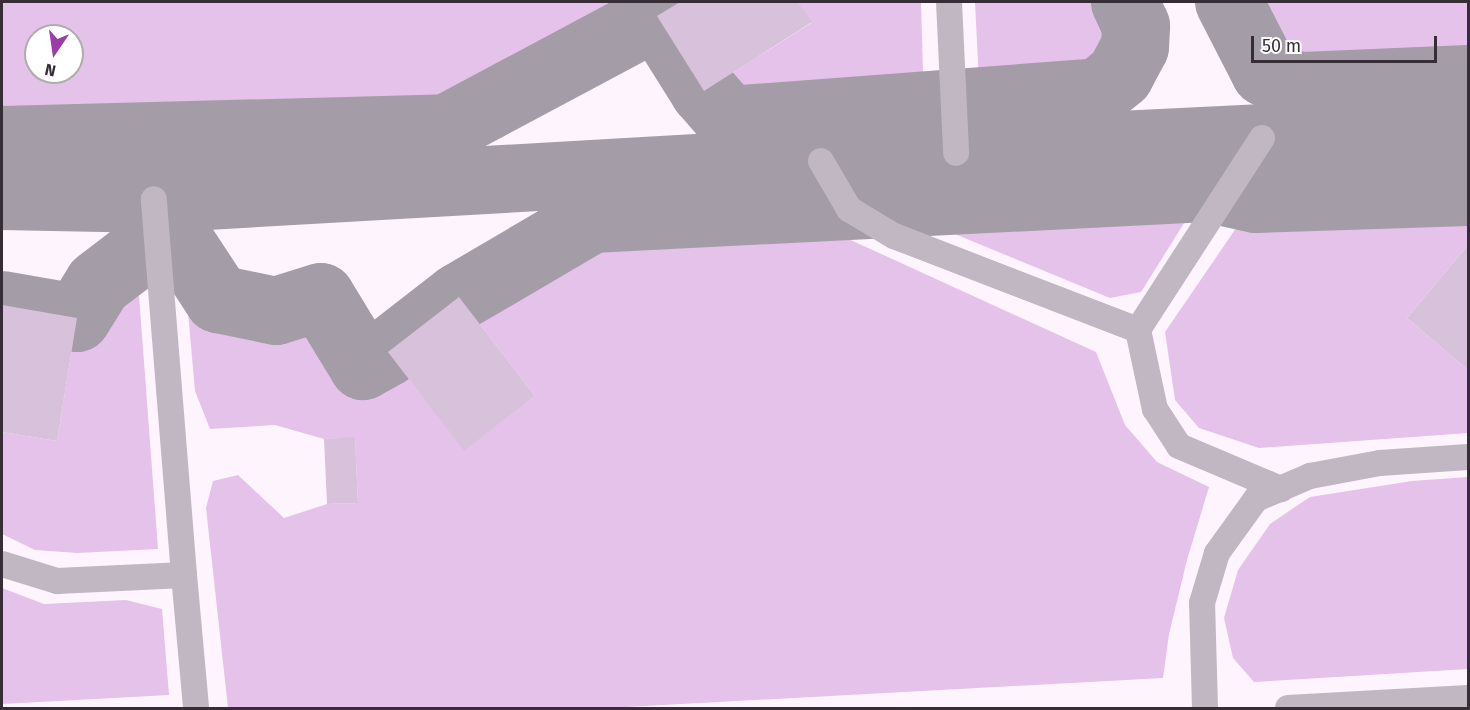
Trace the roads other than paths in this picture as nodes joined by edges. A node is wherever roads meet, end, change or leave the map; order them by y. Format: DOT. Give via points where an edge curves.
graph roads {
  1 [pos="949,2"];
  2 [pos="1262,138"];
  3 [pos="956,153"];
  4 [pos="821,161"];
  5 [pos="154,199"];
  6 [pos="1138,330"];
  7 [pos="1468,457"];
  8 [pos="1281,489"];
  9 [pos="2,564"];
  10 [pos="184,575"];
  11 [pos="1468,698"];
  12 [pos="196,708"];
  13 [pos="1205,708"];
  14 [pos="1288,708"];
  1 -- 3 [label="lane"];
  2 -- 6 [label="lane"];
  4 -- 6 [label="lane" via="849,209 894,236"];
  5 -- 10 [label="lane"];
  6 -- 8 [label="lane" via="1155,409 1179,446"];
  7 -- 8 [label="lane" via="1380,463 1310,476"];
  8 -- 13 [label="lane" via="1256,500 1217,553 1202,603"];
  9 -- 10 [label="lane" via="57,581"];
  10 -- 12 [label="lane"];
  11 -- 14 [label="lane"];
}
